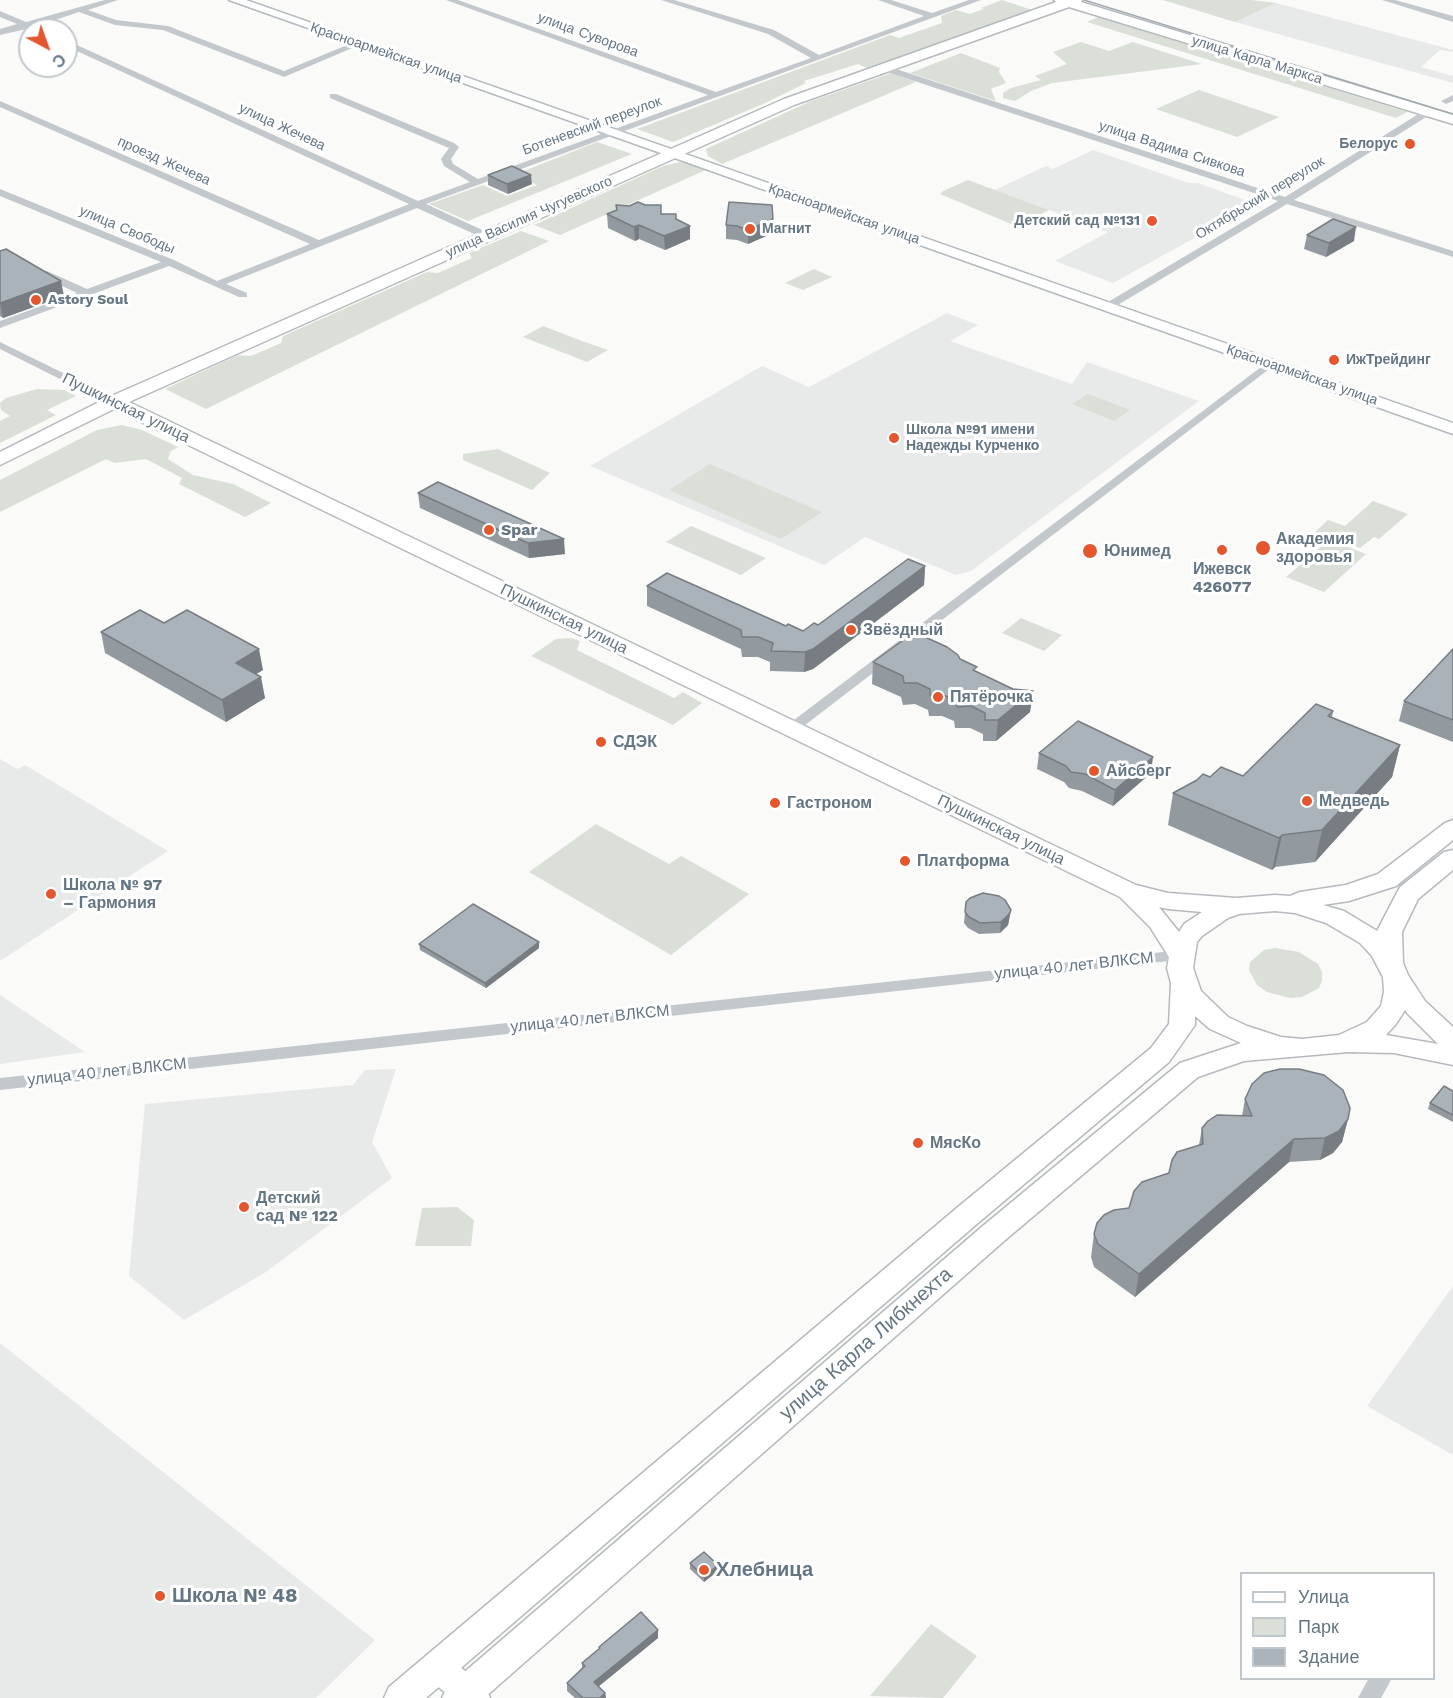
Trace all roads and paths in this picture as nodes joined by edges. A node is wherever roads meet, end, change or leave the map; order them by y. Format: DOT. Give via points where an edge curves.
graph roads {
  1 [pos="114,0"];
  2 [pos="235,0"];
  3 [pos="450,0"];
  4 [pos="665,0"];
  5 [pos="882,0"];
  6 [pos="977,0"];
  7 [pos="1386,0"];
  8 [pos="1068,1"];
  9 [pos="80,10"];
  10 [pos="0,14"];
  11 [pos="932,16"];
  12 [pos="51,18"];
  13 [pos="1453,19"];
  14 [pos="18,22"];
  15 [pos="18,27"];
  16 [pos="0,32"];
  17 [pos="360,43"];
  18 [pos="78,49"];
  19 [pos="819,57"];
  20 [pos="884,68"];
  21 [pos="716,95"];
  22 [pos="333,96"];
  23 [pos="0,104"];
  24 [pos="1428,112"];
  25 [pos="1453,120"];
  26 [pos="611,133"];
  27 [pos="672,153"];
  28 [pos="477,182"];
  29 [pos="0,192"];
  30 [pos="1285,200"];
  31 [pos="418,204"];
  32 [pos="488,236"];
  33 [pos="317,243"];
  34 [pos="1453,254"];
  35 [pos="170,262"];
  36 [pos="33,268"];
  37 [pos="218,284"];
  38 [pos="87,293"];
  39 [pos="243,295"];
  40 [pos="1107,307"];
  41 [pos="0,325"];
  42 [pos="0,345"];
  43 [pos="1269,364"];
  44 [pos="114,402"];
  45 [pos="1453,429"];
  46 [pos="0,459"];
  47 [pos="791,729"];
  48 [pos="1453,828"];
  49 [pos="1453,858"];
  50 [pos="1128,891"];
  51 [pos="1275,903"];
  52 [pos="1236,906"];
  53 [pos="1181,955"];
  54 [pos="1393,970"];
  55 [pos="1184,983"];
  56 [pos="1453,1042"];
  57 [pos="1343,1044"];
  58 [pos="1302,1048"];
  59 [pos="1453,1056"];
  60 [pos="0,1084"];
  61 [pos="438,1667"];
  62 [pos="1380,1680"];
  63 [pos="467,1696"];
  64 [pos="401,1698"];
  65 [pos="1369,1698"];
  1 -- 9 [label="street"];
  2 -- 17 [label="street, Красноармейская улица"];
  3 -- 21 [label="street, улица Суворова"];
  4 -- 19 [label="street" via="771,32"];
  5 -- 11 [label="street"];
  6 -- 11 [label="street, Ботеневский переулок"];
  7 -- 13 [label="street"];
  8 -- 20 [label="main road, улица Василия Чугуевского"];
  8 -- 24 [label="main road, улица Карла Маркса"];
  9 -- 12 [label="street"];
  9 -- 17 [label="street" via="116,22 165,28 284,74"];
  10 -- 14 [label="street"];
  11 -- 19 [label="street, Ботеневский переулок"];
  15 -- 16 [label="street"];
  17 -- 26 [label="street, Красноармейская улица"];
  18 -- 31 [label="street, улица Жечева"];
  19 -- 21 [label="street, Ботеневский переулок"];
  20 -- 27 [label="main road, улица Василия Чугуевского" via="789,102"];
  20 -- 30 [label="street, улица Вадима Сивкова"];
  21 -- 26 [label="street, Ботеневский переулок"];
  22 -- 28 [label="street" via="451,145 454,147 446,159 449,166"];
  23 -- 33 [label="street, проезд Жечева"];
  24 -- 25 [label="main road, улица Карла Маркса"];
  24 -- 30 [label="street, Октябрьский переулок"];
  26 -- 27 [label="street, Красноармейская улица"];
  26 -- 28 [label="street, Ботеневский переулок"];
  27 -- 32 [label="main road, улица Василия Чугуевского"];
  27 -- 40 [label="street, Красноармейская улица"];
  28 -- 31 [label="street, Ботеневский переулок"];
  29 -- 35 [label="street, улица Свободы"];
  30 -- 34 [label="street, улица Вадима Сивкова"];
  30 -- 40 [label="street, Октябрьский переулок"];
  31 -- 32 [label="street, улица Жечева"];
  31 -- 33 [label="street, Ботеневский переулок"];
  32 -- 44 [label="main road, улица Василия Чугуевского"];
  33 -- 37 [label="street, Ботеневский переулок"];
  35 -- 37 [label="street, улица Свободы"];
  35 -- 38 [label="street"];
  36 -- 38 [label="street"];
  37 -- 39 [label="street, улица Свободы"];
  38 -- 41 [label="street"];
  40 -- 43 [label="street, Красноармейская улица"];
  42 -- 44 [label="street, Пушкинская улица"];
  43 -- 45 [label="street, Красноармейская улица"];
  43 -- 47 [label="street"];
  44 -- 46 [label="main road, улица Василия Чугуевского"];
  44 -- 47 [label="main road, Пушкинская улица"];
  47 -- 50 [label="main road, Пушкинская улица"];
  48 -- 51 [label="main road" via="1388,880 1349,893"];
  49 -- 54 [label="main road" via="1409,893 1401,906 1389,932"];
  50 -- 52 [label="main road, Пушкинская улица" via="1168,901"];
  50 -- 53 [label="main road, Пушкинская улица" via="1159,921"];
  51 -- 52 [label="main road"];
  51 -- 54 [label="main road" via="1316,910 1344,921 1368,937"];
  52 -- 53 [label="main road" via="1198,924"];
  53 -- 55 [label="main road"];
  53 -- 60 [label="street, улица 40 лет ВЛКСМ"];
  54 -- 56 [label="main road" via="1416,1007"];
  54 -- 57 [label="main road" via="1397,992 1387,1018 1376,1029"];
  55 -- 58 [label="main road" via="1204,1010 1238,1033 1258,1041"];
  55 -- 61 [label="main road, улица Карла Либкнехта" via="1182,1025 1160,1054"];
  57 -- 58 [label="main road"];
  57 -- 59 [label="main road" via="1394,1044"];
  58 -- 63 [label="main road, улица Карла Либкнехта" via="1244,1052 1189,1070 994,1233"];
  61 -- 63 [label="street"];
  61 -- 64 [label="main road, улица Карла Либкнехта"];
  62 -- 65 [label="street"];
}
